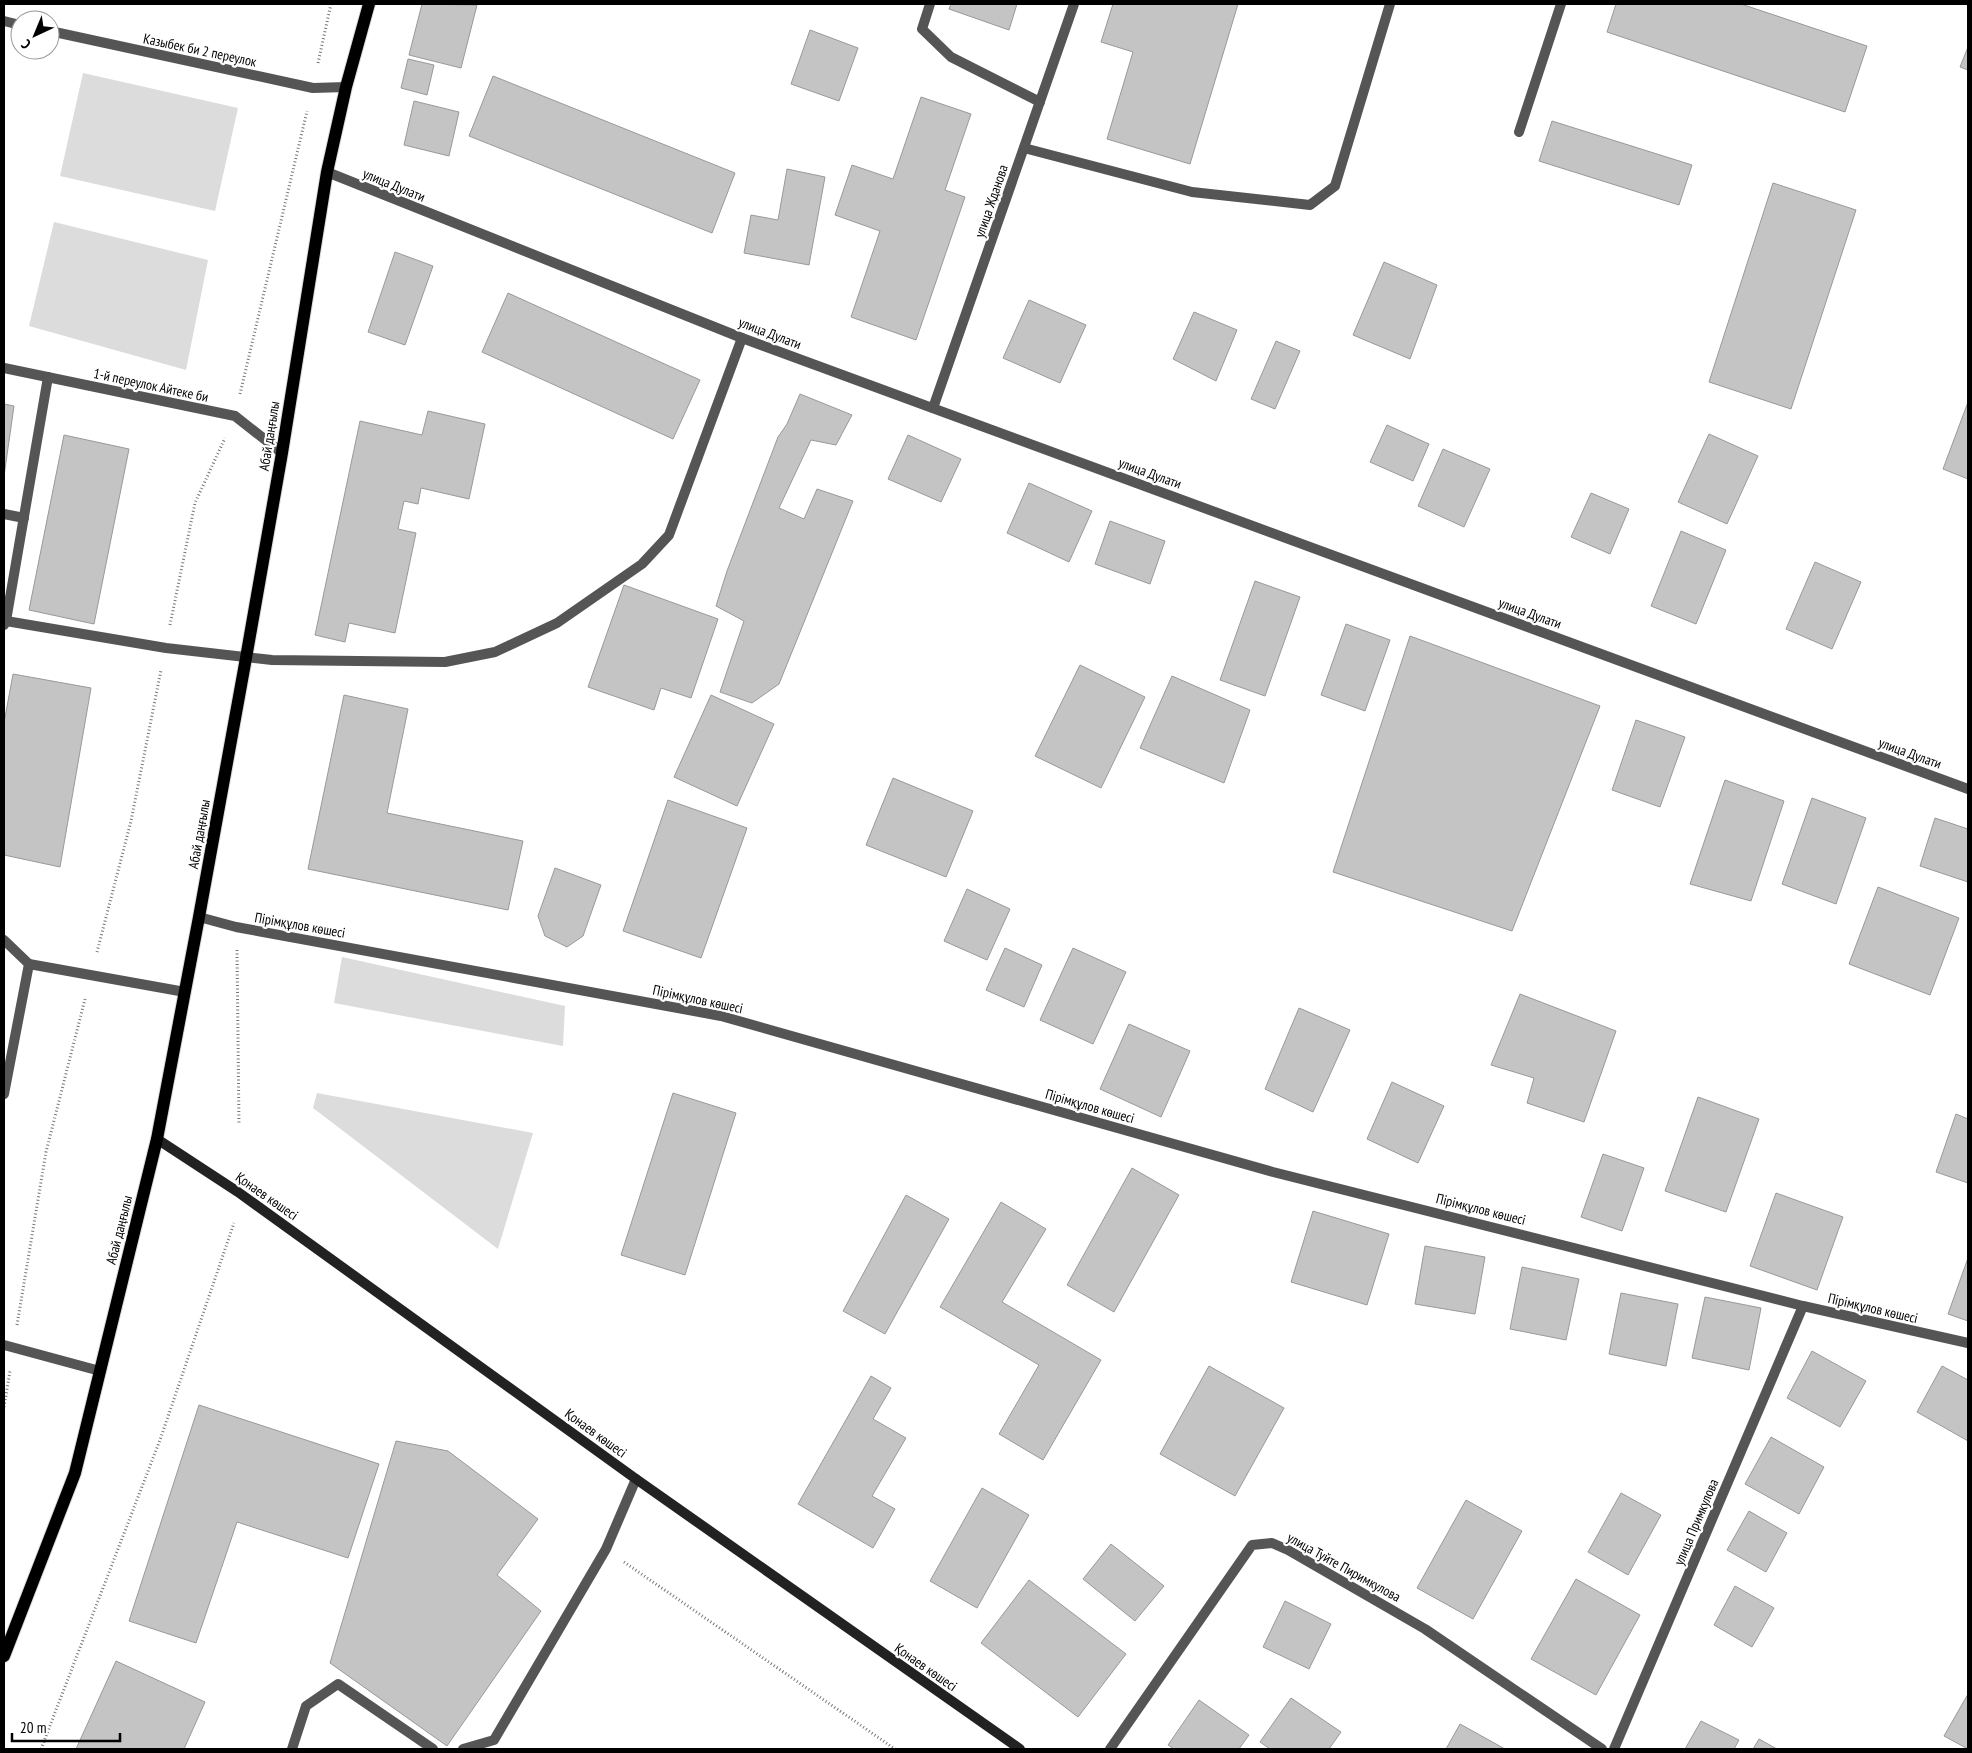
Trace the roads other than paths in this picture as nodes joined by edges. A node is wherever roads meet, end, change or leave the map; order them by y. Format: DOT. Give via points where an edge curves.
graph roads {
  1 [pos="369,4"];
  2 [pos="930,4"];
  3 [pos="1074,4"];
  4 [pos="1390,4"];
  5 [pos="1560,4"];
  6 [pos="60,33"];
  7 [pos="346,87"];
  8 [pos="1040,102"];
  9 [pos="1519,132"];
  10 [pos="1024,148"];
  11 [pos="327,172"];
  12 [pos="742,338"];
  13 [pos="4,368"];
  14 [pos="48,377"];
  15 [pos="933,408"];
  16 [pos="282,452"];
  17 [pos="4,514"];
  18 [pos="24,518"];
  19 [pos="5,623"];
  20 [pos="246,658"];
  21 [pos="1968,789"];
  22 [pos="199,917"];
  23 [pos="4,940"];
  24 [pos="29,964"];
  25 [pos="185,992"];
  26 [pos="4,1094"];
  27 [pos="157,1138"];
  28 [pos="1803,1306"];
  29 [pos="1968,1343"];
  30 [pos="9,1346"];
  31 [pos="100,1371"];
  32 [pos="636,1479"];
  33 [pos="4,1656"];
  34 [pos="292,1749"];
  35 [pos="433,1749"];
  36 [pos="463,1749"];
  37 [pos="1020,1749"];
  38 [pos="1110,1749"];
  39 [pos="1602,1749"];
  40 [pos="1614,1749"];
  1 -- 7 [label="main road, Абай даңғылы"];
  2 -- 8 [label="street" via="922,29 951,57"];
  3 -- 8 [label="street, улица Жданова"];
  4 -- 10 [label="street" via="1335,186 1310,204 1192,192"];
  5 -- 9 [label="street"];
  6 -- 7 [label="street, Казыбек би 2 переулок" via="313,88"];
  7 -- 11 [label="main road, Абай даңғылы"];
  8 -- 10 [label="street, улица Жданова"];
  10 -- 15 [label="street, улица Жданова"];
  11 -- 12 [label="street, улица Дулати"];
  11 -- 16 [label="main road, Абай даңғылы"];
  12 -- 15 [label="street, улица Дулати"];
  12 -- 20 [label="street" via="669,535 642,564 557,623 495,652 445,662"];
  13 -- 14 [label="street, 1-й переулок Айтеке би"];
  14 -- 16 [label="street, 1-й переулок Айтеке би" via="235,416"];
  14 -- 18 [label="street"];
  15 -- 21 [label="street, улица Дулати"];
  16 -- 20 [label="main road, Абай даңғылы"];
  17 -- 18 [label="street"];
  18 -- 19 [label="street"];
  19 -- 20 [label="street"];
  20 -- 22 [label="main road, Абай даңғылы"];
  22 -- 25 [label="main road, Абай даңғылы"];
  22 -- 28 [label="street, Пірімқұлов көшесі" via="236,927 721,1016 1274,1172"];
  23 -- 24 [label="street"];
  24 -- 25 [label="street"];
  24 -- 26 [label="street"];
  25 -- 27 [label="main road, Абай даңғылы"];
  27 -- 31 [label="main road, Абай даңғылы"];
  27 -- 32 [label="main road, Қонаев көшесі" via="238,1192"];
  28 -- 29 [label="street, Пірімқұлов көшесі"];
  28 -- 40 [label="street, улица Примкулова"];
  30 -- 31 [label="street"];
  31 -- 33 [label="main road, Абай даңғылы" via="75,1474"];
  32 -- 36 [label="street" via="606,1549 494,1740"];
  32 -- 37 [label="main road, Қонаев көшесі"];
  34 -- 35 [label="street" via="306,1706 338,1684"];
  38 -- 39 [label="street, улица Туйте Пиримкулова" via="1252,1544 1272,1543 1425,1629"];
}
